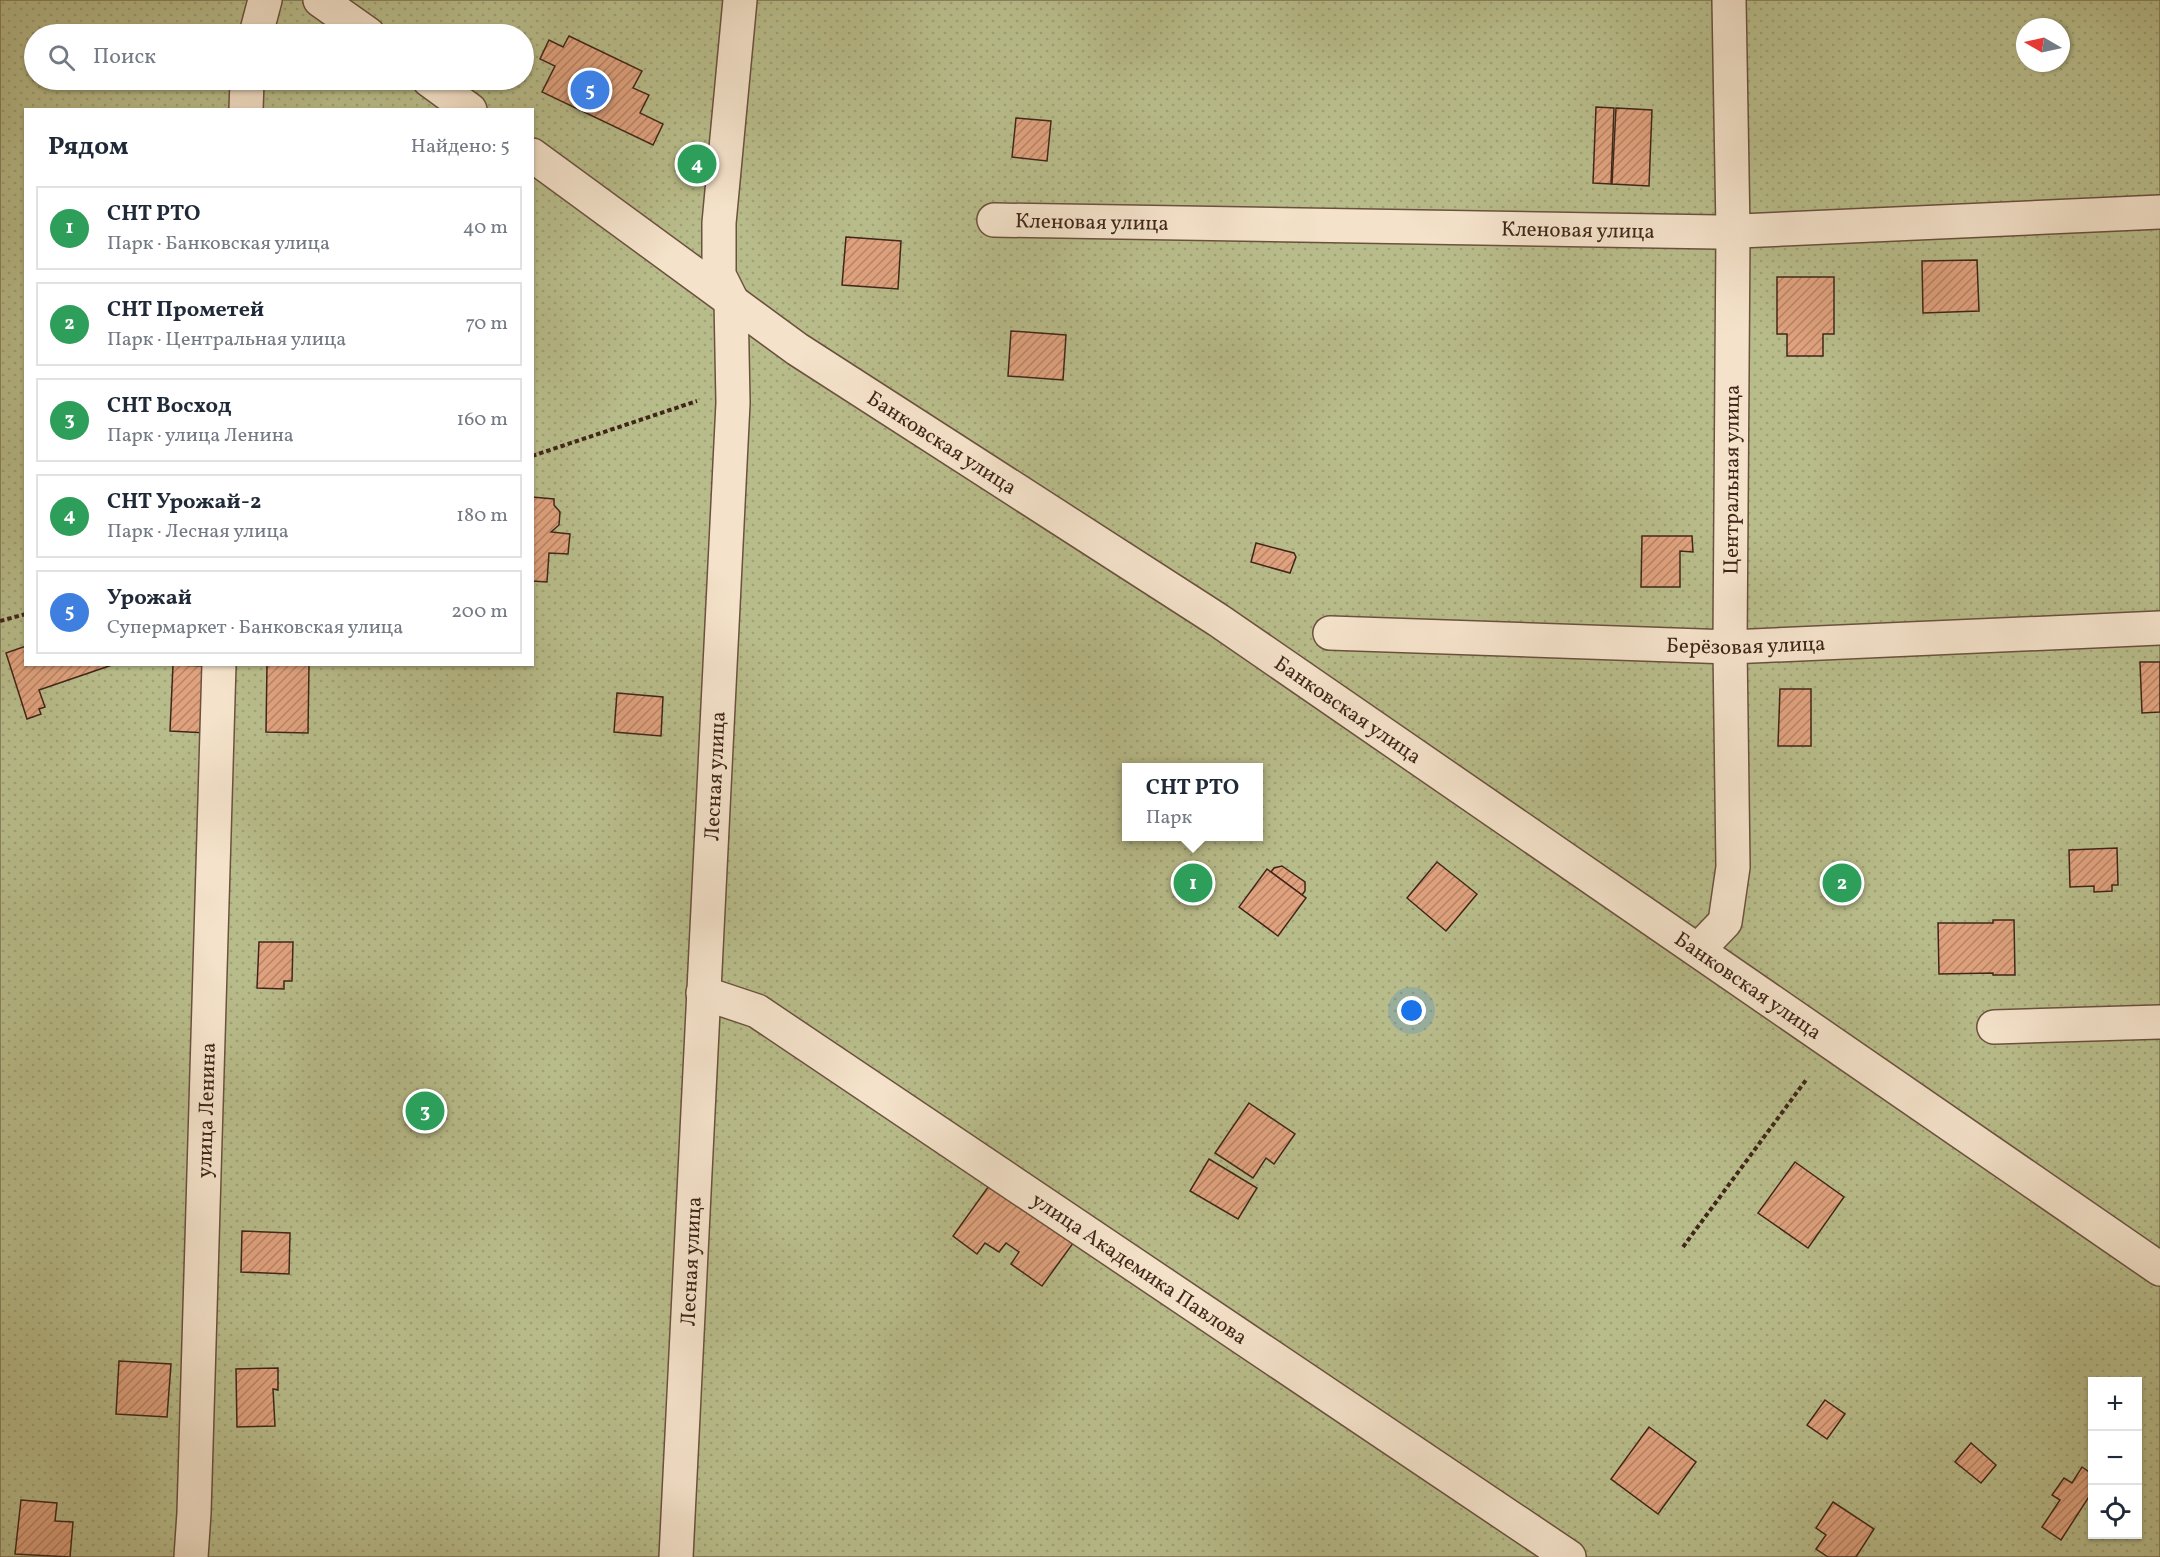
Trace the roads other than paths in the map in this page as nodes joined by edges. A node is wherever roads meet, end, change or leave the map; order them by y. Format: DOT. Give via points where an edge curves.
graph roads {
  1 [pos="265,0"];
  2 [pos="320,0"];
  3 [pos="740,0"];
  4 [pos="1729,0"];
  5 [pos="259,24"];
  6 [pos="354,24"];
  7 [pos="247,90"];
  8 [pos="443,90"];
  9 [pos="246,108"];
  10 [pos="468,108"];
  11 [pos="534,156"];
  12 [pos="2160,212"];
  13 [pos="994,220"];
  14 [pos="1732,231"];
  15 [pos="731,299"];
  16 [pos="2160,628"];
  17 [pos="1330,633"];
  18 [pos="1730,647"];
  19 [pos="219,666"];
  20 [pos="1698,950"];
  21 [pos="703,993"];
  22 [pos="2160,1022"];
  23 [pos="1994,1027"];
  24 [pos="2160,1269"];
  25 [pos="191,1557"];
  26 [pos="675,1557"];
  27 [pos="1569,1557"];
  1 -- 5 [label="street"];
  2 -- 6 [label="street"];
  3 -- 15 [label="street, Лесная улица" via="719,223 718,276"];
  4 -- 14 [label="street, Центральная улица"];
  7 -- 9 [label="street"];
  8 -- 10 [label="street"];
  11 -- 15 [label="street, Банковская улица"];
  12 -- 14 [label="street, Кленовая улица"];
  13 -- 14 [label="street, Кленовая улица"];
  14 -- 18 [label="street, Центральная улица"];
  15 -- 20 [label="street, Банковская улица" via="796,349 1218,620"];
  15 -- 21 [label="street, Лесная улица" via="733,388"];
  16 -- 18 [label="street, Берёзовая улица"];
  17 -- 18 [label="street, Берёзовая улица"];
  18 -- 20 [label="street, Центральная улица" via="1733,867 1725,922"];
  19 -- 25 [label="street, улица Ленина"];
  20 -- 24 [label="street, Банковская улица"];
  21 -- 26 [label="street, Лесная улица"];
  21 -- 27 [label="street, улица Академика Павлова" via="757,1011"];
  22 -- 23 [label="street"];
}
